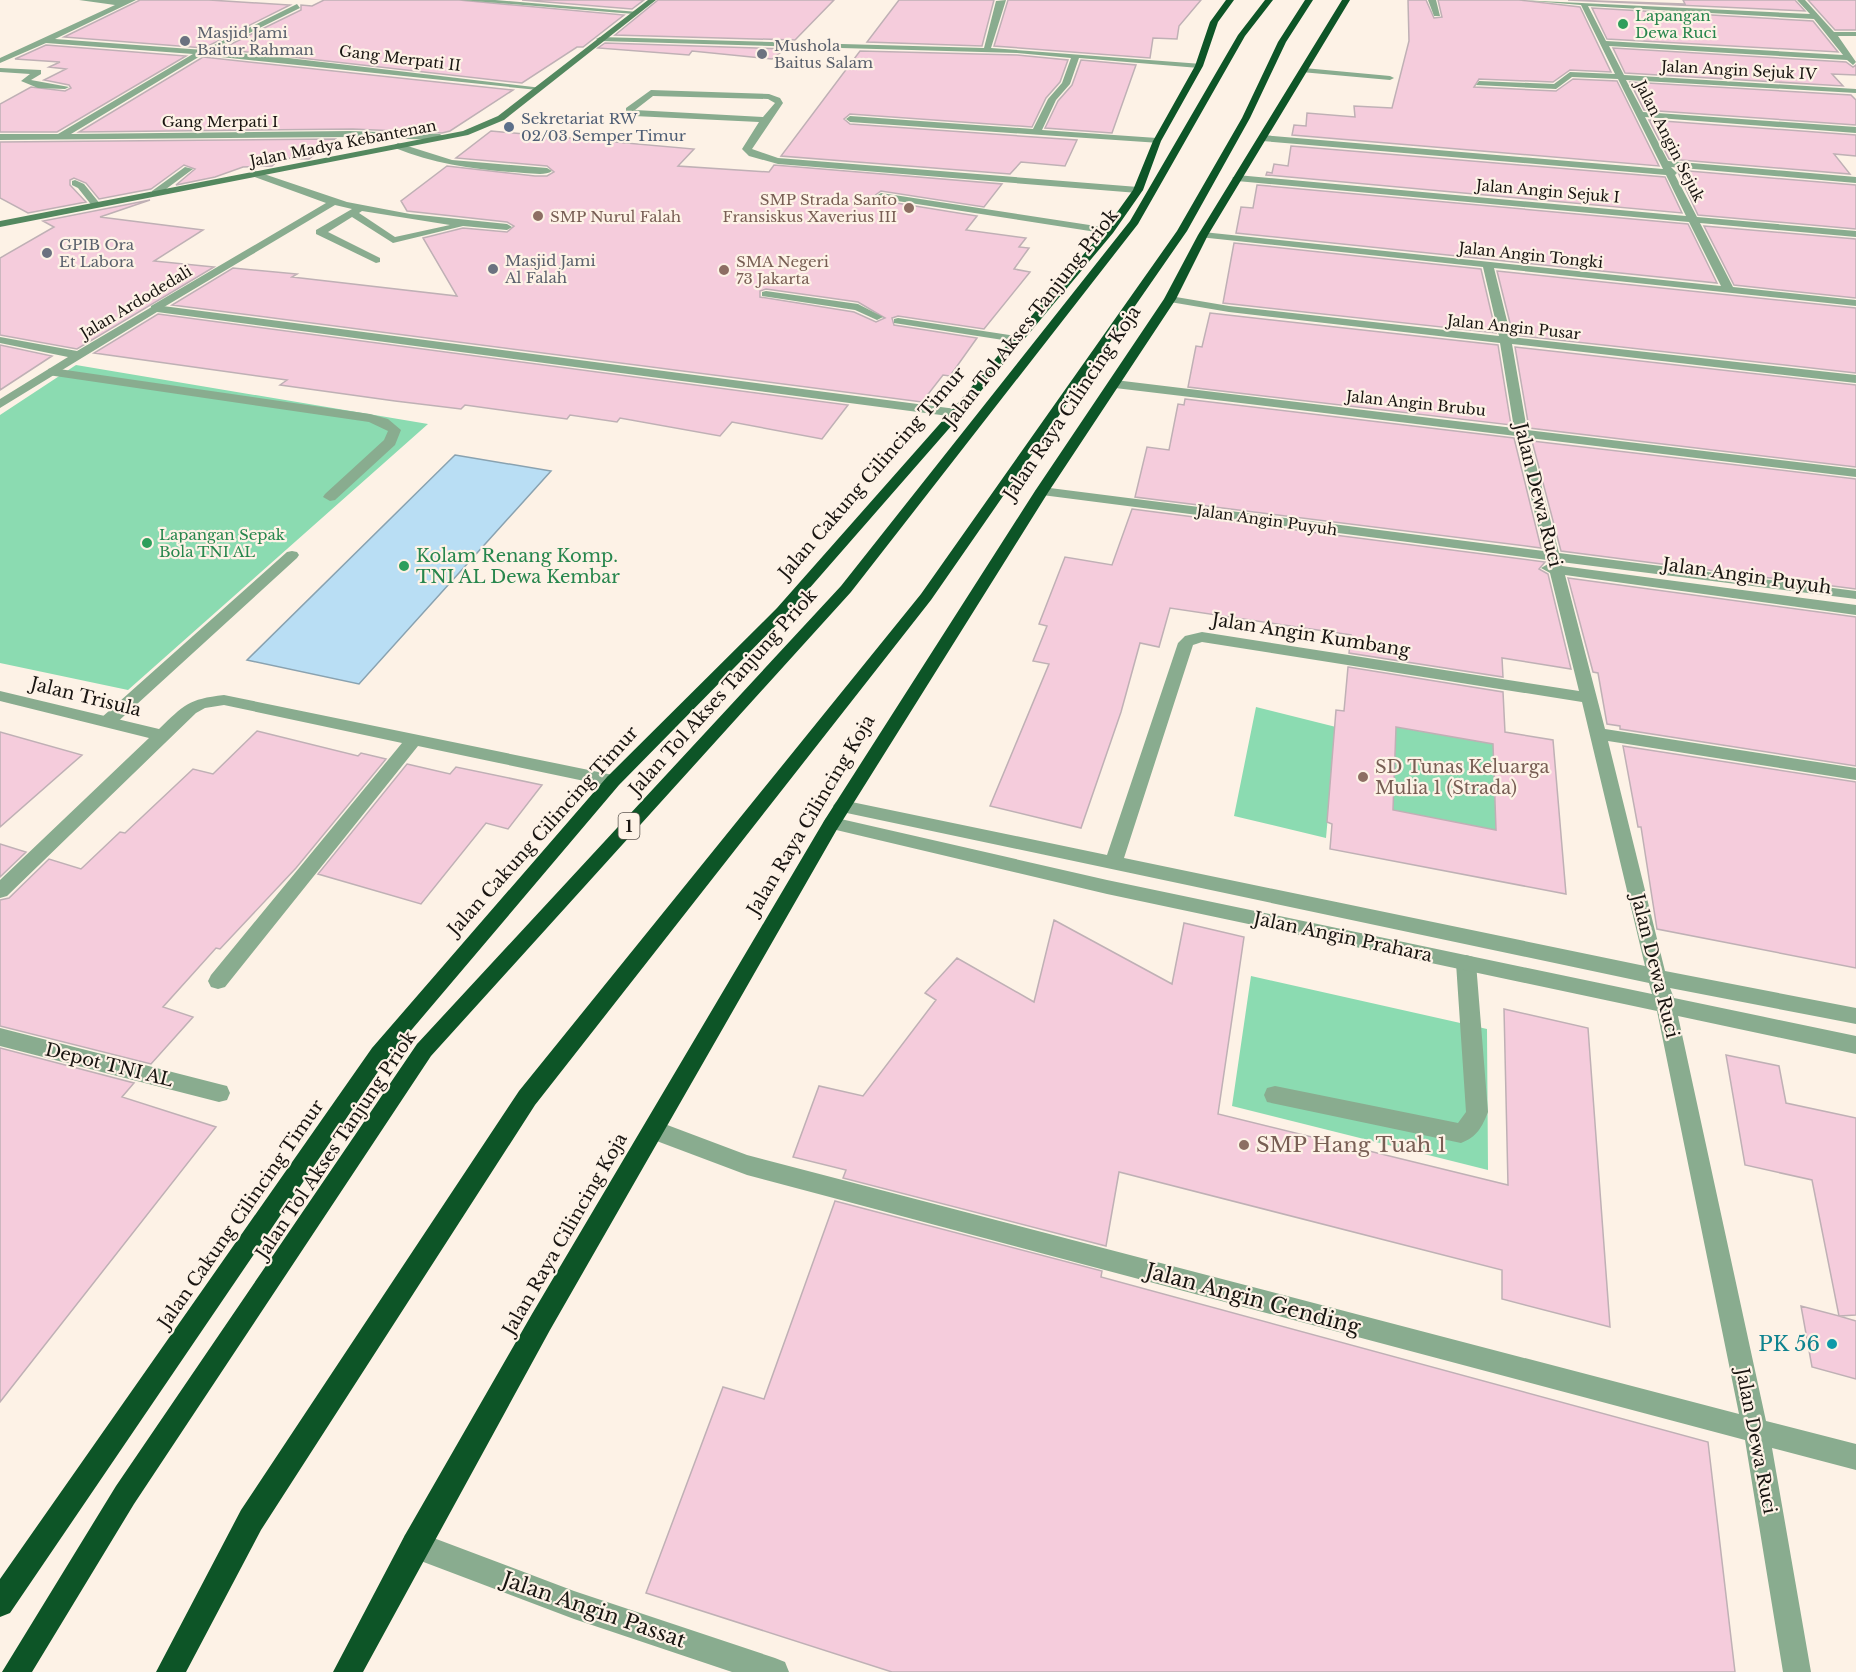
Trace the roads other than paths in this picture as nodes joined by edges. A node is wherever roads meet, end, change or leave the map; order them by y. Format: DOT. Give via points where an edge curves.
graph roads {
  1 [pos="83,0"];
  2 [pos="132,0"];
  3 [pos="465,0"];
  4 [pos="652,0"];
  5 [pos="1002,0"];
  6 [pos="1230,0"];
  7 [pos="1269,0"];
  8 [pos="1309,0"];
  9 [pos="1346,0"];
  10 [pos="1432,0"];
  11 [pos="1525,0"];
  12 [pos="1800,0"];
  13 [pos="124,4"];
  14 [pos="1584,5"];
  15 [pos="297,6"];
  16 [pos="634,12"];
  17 [pos="1437,14"];
  18 [pos="1817,16"];
  19 [pos="1832,34"];
  20 [pos="1856,34"];
  21 [pos="600,39"];
  22 [pos="43,40"];
  23 [pos="1603,43"];
  24 [pos="987,50"];
  25 [pos="204,52"];
  26 [pos="1076,56"];
  27 [pos="1848,58"];
  28 [pos="0,61"];
  29 [pos="1199,66"];
  30 [pos="1856,66"];
  31 [pos="0,70"];
  32 [pos="1304,70"];
  33 [pos="1621,77"];
  34 [pos="1390,78"];
  35 [pos="1479,83"];
  36 [pos="65,87"];
  37 [pos="538,88"];
  38 [pos="1856,91"];
  39 [pos="1641,114"];
  40 [pos="850,119"];
  41 [pos="765,120"];
  42 [pos="1856,130"];
  43 [pos="1037,131"];
  44 [pos="61,136"];
  45 [pos="0,137"];
  46 [pos="440,137"];
  47 [pos="1262,138"];
  48 [pos="1157,141"];
  49 [pos="398,146"];
  50 [pos="1669,168"];
  51 [pos="188,169"];
  52 [pos="547,171"];
  53 [pos="255,174"];
  54 [pos="1237,178"];
  55 [pos="1856,180"];
  56 [pos="75,183"];
  57 [pos="1138,190"];
  58 [pos="155,193"];
  59 [pos="881,196"];
  60 [pos="332,203"];
  61 [pos="96,205"];
  62 [pos="357,211"];
  63 [pos="1694,220"];
  64 [pos="0,224"];
  65 [pos="468,224"];
  66 [pos="507,226"];
  67 [pos="1109,231"];
  68 [pos="1856,234"];
  69 [pos="1203,235"];
  70 [pos="376,260"];
  71 [pos="1488,266"];
  72 [pos="1729,290"];
  73 [pos="766,294"];
  74 [pos="1170,299"];
  75 [pos="1856,303"];
  76 [pos="155,308"];
  77 [pos="877,317"];
  78 [pos="898,321"];
  79 [pos="1016,339"];
  80 [pos="0,340"];
  81 [pos="1506,341"];
  82 [pos="77,355"];
  83 [pos="52,372"];
  84 [pos="1856,379"];
  85 [pos="1114,384"];
  86 [pos="0,404"];
  87 [pos="956,413"];
  88 [pos="1521,431"];
  89 [pos="1856,473"];
  90 [pos="1042,490"];
  91 [pos="330,497"];
  92 [pos="1492,549"];
  93 [pos="292,555"];
  94 [pos="1552,555"];
  95 [pos="1557,571"];
  96 [pos="1856,595"];
  97 [pos="1856,610"];
  98 [pos="0,696"];
  99 [pos="1589,698"];
  100 [pos="107,722"];
  101 [pos="1598,734"];
  102 [pos="162,736"];
  103 [pos="414,739"];
  104 [pos="1856,774"];
  105 [pos="613,781"];
  106 [pos="842,806"];
  107 [pos="832,823"];
  108 [pos="1113,863"];
  109 [pos="0,891"];
  110 [pos="1346,912"];
  111 [pos="1346,938"];
  112 [pos="1466,963"];
  113 [pos="1657,977"];
  114 [pos="218,981"];
  115 [pos="1666,1005"];
  116 [pos="1856,1016"];
  117 [pos="0,1037"];
  118 [pos="1856,1045"];
  119 [pos="219,1093"];
  120 [pos="1275,1095"];
  121 [pos="654,1130"];
  122 [pos="1756,1432"];
  123 [pos="1856,1457"];
  124 [pos="415,1545"];
  125 [pos="0,1603"];
  126 [pos="16,1672"];
  127 [pos="170,1672"];
  128 [pos="347,1672"];
  129 [pos="775,1672"];
  130 [pos="1797,1672"];
  1 -- 13 [label="street"];
  2 -- 13 [label="street"];
  3 -- 16 [label="street"];
  4 -- 16 [label="street, Jalan Madya Kebantenan"];
  5 -- 24 [label="street"];
  6 -- 29 [label="highway, Jalan Cakung Cilincing Timur" via="1214,22"];
  7 -- 126 [label="highway, Jalan Tol Akses Tanjung Priok / 1" via="1242,35 1134,222 846,589 424,1050 124,1495"];
  8 -- 127 [label="highway" via="1282,42 1246,118 1182,231 926,597 527,1098 251,1520"];
  9 -- 32 [label="highway, Jalan Raya Cilincing Koja"];
  10 -- 17 [label="street"];
  11 -- 14 [label="street"];
  12 -- 18 [label="street"];
  13 -- 22 [label="street"];
  14 -- 18 [label="street"];
  14 -- 23 [label="street, Jalan Angin Sejuk"];
  15 -- 25 [label="street"];
  16 -- 21 [label="street, Jalan Madya Kebantenan"];
  18 -- 19 [label="street"];
  19 -- 20 [label="street"];
  19 -- 27 [label="street"];
  21 -- 24 [label="street"];
  21 -- 37 [label="street, Jalan Madya Kebantenan"];
  22 -- 25 [label="street, Gang Merpati II"];
  22 -- 28 [label="street"];
  23 -- 27 [label="street"];
  23 -- 33 [label="street, Jalan Angin Sejuk"];
  24 -- 26 [label="street"];
  25 -- 37 [label="street, Gang Merpati II"];
  25 -- 44 [label="street"];
  26 -- 29 [label="street"];
  26 -- 43 [label="street" via="1066,84 1035,121"];
  27 -- 30 [label="street"];
  29 -- 48 [label="highway, Jalan Cakung Cilincing Timur"];
  31 -- 36 [label="street" via="38,72 25,81 38,86"];
  32 -- 34 [label="street"];
  32 -- 47 [label="highway, Jalan Raya Cilincing Koja"];
  33 -- 35 [label="street, Jalan Angin Sejuk IV" via="1570,74 1556,87"];
  33 -- 38 [label="street, Jalan Angin Sejuk IV"];
  33 -- 39 [label="street, Jalan Angin Sejuk"];
  37 -- 46 [label="street, Jalan Madya Kebantenan" via="501,118 465,133"];
  39 -- 42 [label="street"];
  39 -- 50 [label="street, Jalan Angin Sejuk"];
  40 -- 43 [label="street" via="993,124"];
  41 -- 41 [label="street" via="634,113 628,110 651,93 777,100 779,103"];
  41 -- 57 [label="street" via="747,149 778,161"];
  43 -- 48 [label="street"];
  44 -- 45 [label="street, Gang Merpati I"];
  44 -- 46 [label="street, Gang Merpati I"];
  46 -- 49 [label="street, Jalan Madya Kebantenan"];
  47 -- 50 [label="street"];
  47 -- 54 [label="highway, Jalan Raya Cilincing Koja"];
  48 -- 57 [label="highway, Jalan Cakung Cilincing Timur"];
  49 -- 52 [label="street" via="453,164"];
  49 -- 53 [label="street, Jalan Madya Kebantenan"];
  50 -- 55 [label="street"];
  50 -- 63 [label="street, Jalan Angin Sejuk"];
  51 -- 58 [label="street"];
  53 -- 58 [label="street, Jalan Madya Kebantenan"];
  53 -- 60 [label="street"];
  54 -- 63 [label="street, Jalan Angin Sejuk I"];
  54 -- 69 [label="highway, Jalan Raya Cilincing Koja"];
  56 -- 61 [label="street"];
  57 -- 67 [label="highway, Jalan Cakung Cilincing Timur"];
  58 -- 61 [label="street, Jalan Madya Kebantenan"];
  59 -- 67 [label="street"];
  60 -- 62 [label="street"];
  60 -- 76 [label="street, Jalan Ardodedali"];
  61 -- 64 [label="street, Jalan Madya Kebantenan"];
  62 -- 65 [label="street"];
  62 -- 65 [label="street" via="393,240"];
  62 -- 70 [label="street" via="320,232"];
  63 -- 68 [label="street, Jalan Angin Sejuk I"];
  63 -- 72 [label="street, Jalan Angin Sejuk"];
  65 -- 66 [label="street"];
  67 -- 79 [label="highway, Jalan Cakung Cilincing Timur"];
  69 -- 71 [label="street, Jalan Angin Tongki"];
  69 -- 74 [label="highway, Jalan Raya Cilincing Koja"];
  71 -- 72 [label="street, Jalan Angin Tongki"];
  71 -- 81 [label="street, Jalan Dewa Ruci"];
  72 -- 75 [label="street, Jalan Angin Tongki"];
  73 -- 77 [label="street" via="858,306"];
  74 -- 81 [label="street, Jalan Angin Pusar"];
  74 -- 85 [label="highway, Jalan Raya Cilincing Koja"];
  76 -- 82 [label="street, Jalan Ardodedali"];
  76 -- 87 [label="street"];
  78 -- 79 [label="street"];
  79 -- 87 [label="highway, Jalan Cakung Cilincing Timur"];
  80 -- 82 [label="street, Jalan Ardodedali"];
  81 -- 84 [label="street, Jalan Angin Pusar"];
  81 -- 88 [label="street, Jalan Dewa Ruci"];
  82 -- 83 [label="street"];
  83 -- 86 [label="street"];
  83 -- 91 [label="street" via="370,418 395,430 390,442"];
  85 -- 88 [label="street, Jalan Angin Brubu"];
  85 -- 90 [label="highway, Jalan Raya Cilincing Koja"];
  87 -- 105 [label="highway, Jalan Cakung Cilincing Timur" via="782,611"];
  88 -- 89 [label="street, Jalan Angin Brubu"];
  88 -- 94 [label="street, Jalan Dewa Ruci"];
  90 -- 92 [label="street, Jalan Angin Puyuh"];
  90 -- 106 [label="highway, Jalan Raya Cilincing Koja"];
  92 -- 94 [label="street, Jalan Angin Puyuh"];
  92 -- 95 [label="street, Jalan Angin Puyuh"];
  93 -- 100 [label="street"];
  94 -- 95 [label="street, Jalan Dewa Ruci"];
  94 -- 96 [label="street, Jalan Angin Puyuh"];
  95 -- 97 [label="street, Jalan Angin Puyuh"];
  95 -- 99 [label="street, Jalan Dewa Ruci"];
  98 -- 100 [label="street, Jalan Trisula"];
  99 -- 101 [label="street, Jalan Dewa Ruci"];
  99 -- 108 [label="street, Jalan Angin Kumbang" via="1202,637 1190,639"];
  100 -- 102 [label="street, Jalan Trisula"];
  101 -- 104 [label="street"];
  101 -- 113 [label="street, Jalan Dewa Ruci"];
  102 -- 103 [label="street" via="190,708 224,700"];
  102 -- 109 [label="street"];
  103 -- 105 [label="street"];
  103 -- 114 [label="street"];
  105 -- 125 [label="highway, Jalan Cakung Cilincing Timur" via="379,1054"];
  106 -- 107 [label="highway, Jalan Raya Cilincing Koja"];
  106 -- 108 [label="street, Jalan Angin Prahara"];
  107 -- 111 [label="street, Jalan Angin Prahara"];
  107 -- 121 [label="highway, Jalan Raya Cilincing Koja"];
  108 -- 110 [label="street, Jalan Angin Prahara"];
  110 -- 111 [label="street"];
  110 -- 113 [label="street, Jalan Angin Prahara"];
  111 -- 112 [label="street, Jalan Angin Prahara"];
  112 -- 115 [label="street, Jalan Angin Prahara"];
  112 -- 120 [label="street" via="1477,1112 1472,1124 1461,1133"];
  113 -- 115 [label="street, Jalan Dewa Ruci"];
  113 -- 116 [label="street, Jalan Angin Prahara"];
  115 -- 118 [label="street, Jalan Angin Prahara"];
  115 -- 122 [label="street, Jalan Dewa Ruci"];
  117 -- 119 [label="street, Depot TNI AL"];
  121 -- 122 [label="street, Jalan Angin Gending" via="747,1164"];
  121 -- 124 [label="highway, Jalan Raya Cilincing Koja"];
  122 -- 123 [label="street, Jalan Angin Gending"];
  122 -- 130 [label="street, Jalan Dewa Ruci"];
  124 -- 128 [label="highway, Jalan Raya Cilincing Koja"];
  124 -- 129 [label="street, Jalan Angin Passat" via="574,1605"];
}
